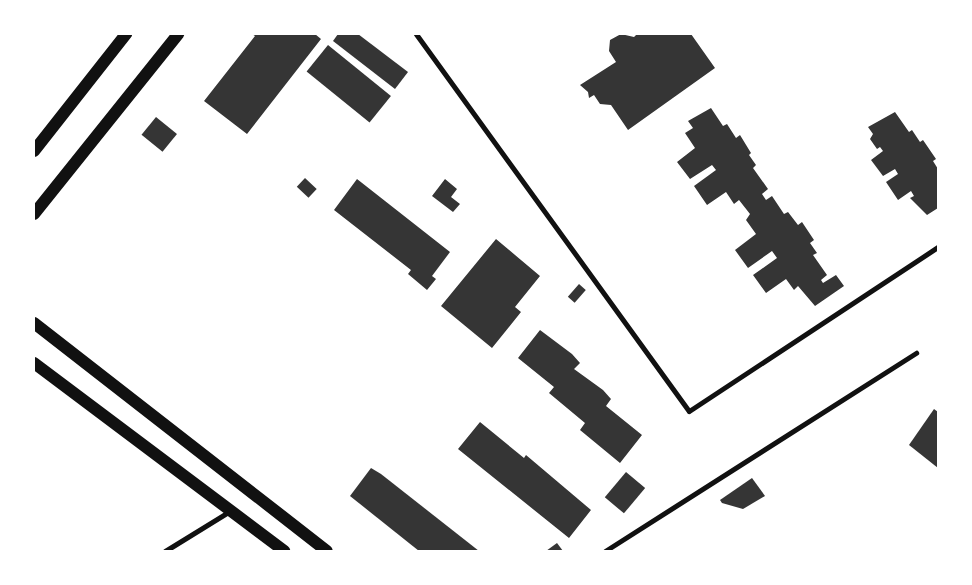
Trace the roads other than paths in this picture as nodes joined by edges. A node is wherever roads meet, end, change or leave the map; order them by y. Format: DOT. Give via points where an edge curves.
graph roads {
  1 [pos="126,34"];
  2 [pos="178,34"];
  3 [pos="416,34"];
  4 [pos="34,151"];
  5 [pos="34,214"];
  6 [pos="938,247"];
  7 [pos="34,323"];
  8 [pos="916,353"];
  9 [pos="34,363"];
  10 [pos="231,511"];
  11 [pos="166,551"];
  12 [pos="284,551"];
  13 [pos="327,551"];
  14 [pos="605,551"];
  1 -- 4 [label="main road"];
  2 -- 5 [label="main road"];
  3 -- 6 [label="street" via="689,412"];
  7 -- 13 [label="main road"];
  8 -- 14 [label="street"];
  9 -- 10 [label="main road"];
  10 -- 11 [label="street"];
  10 -- 12 [label="main road"];
}
